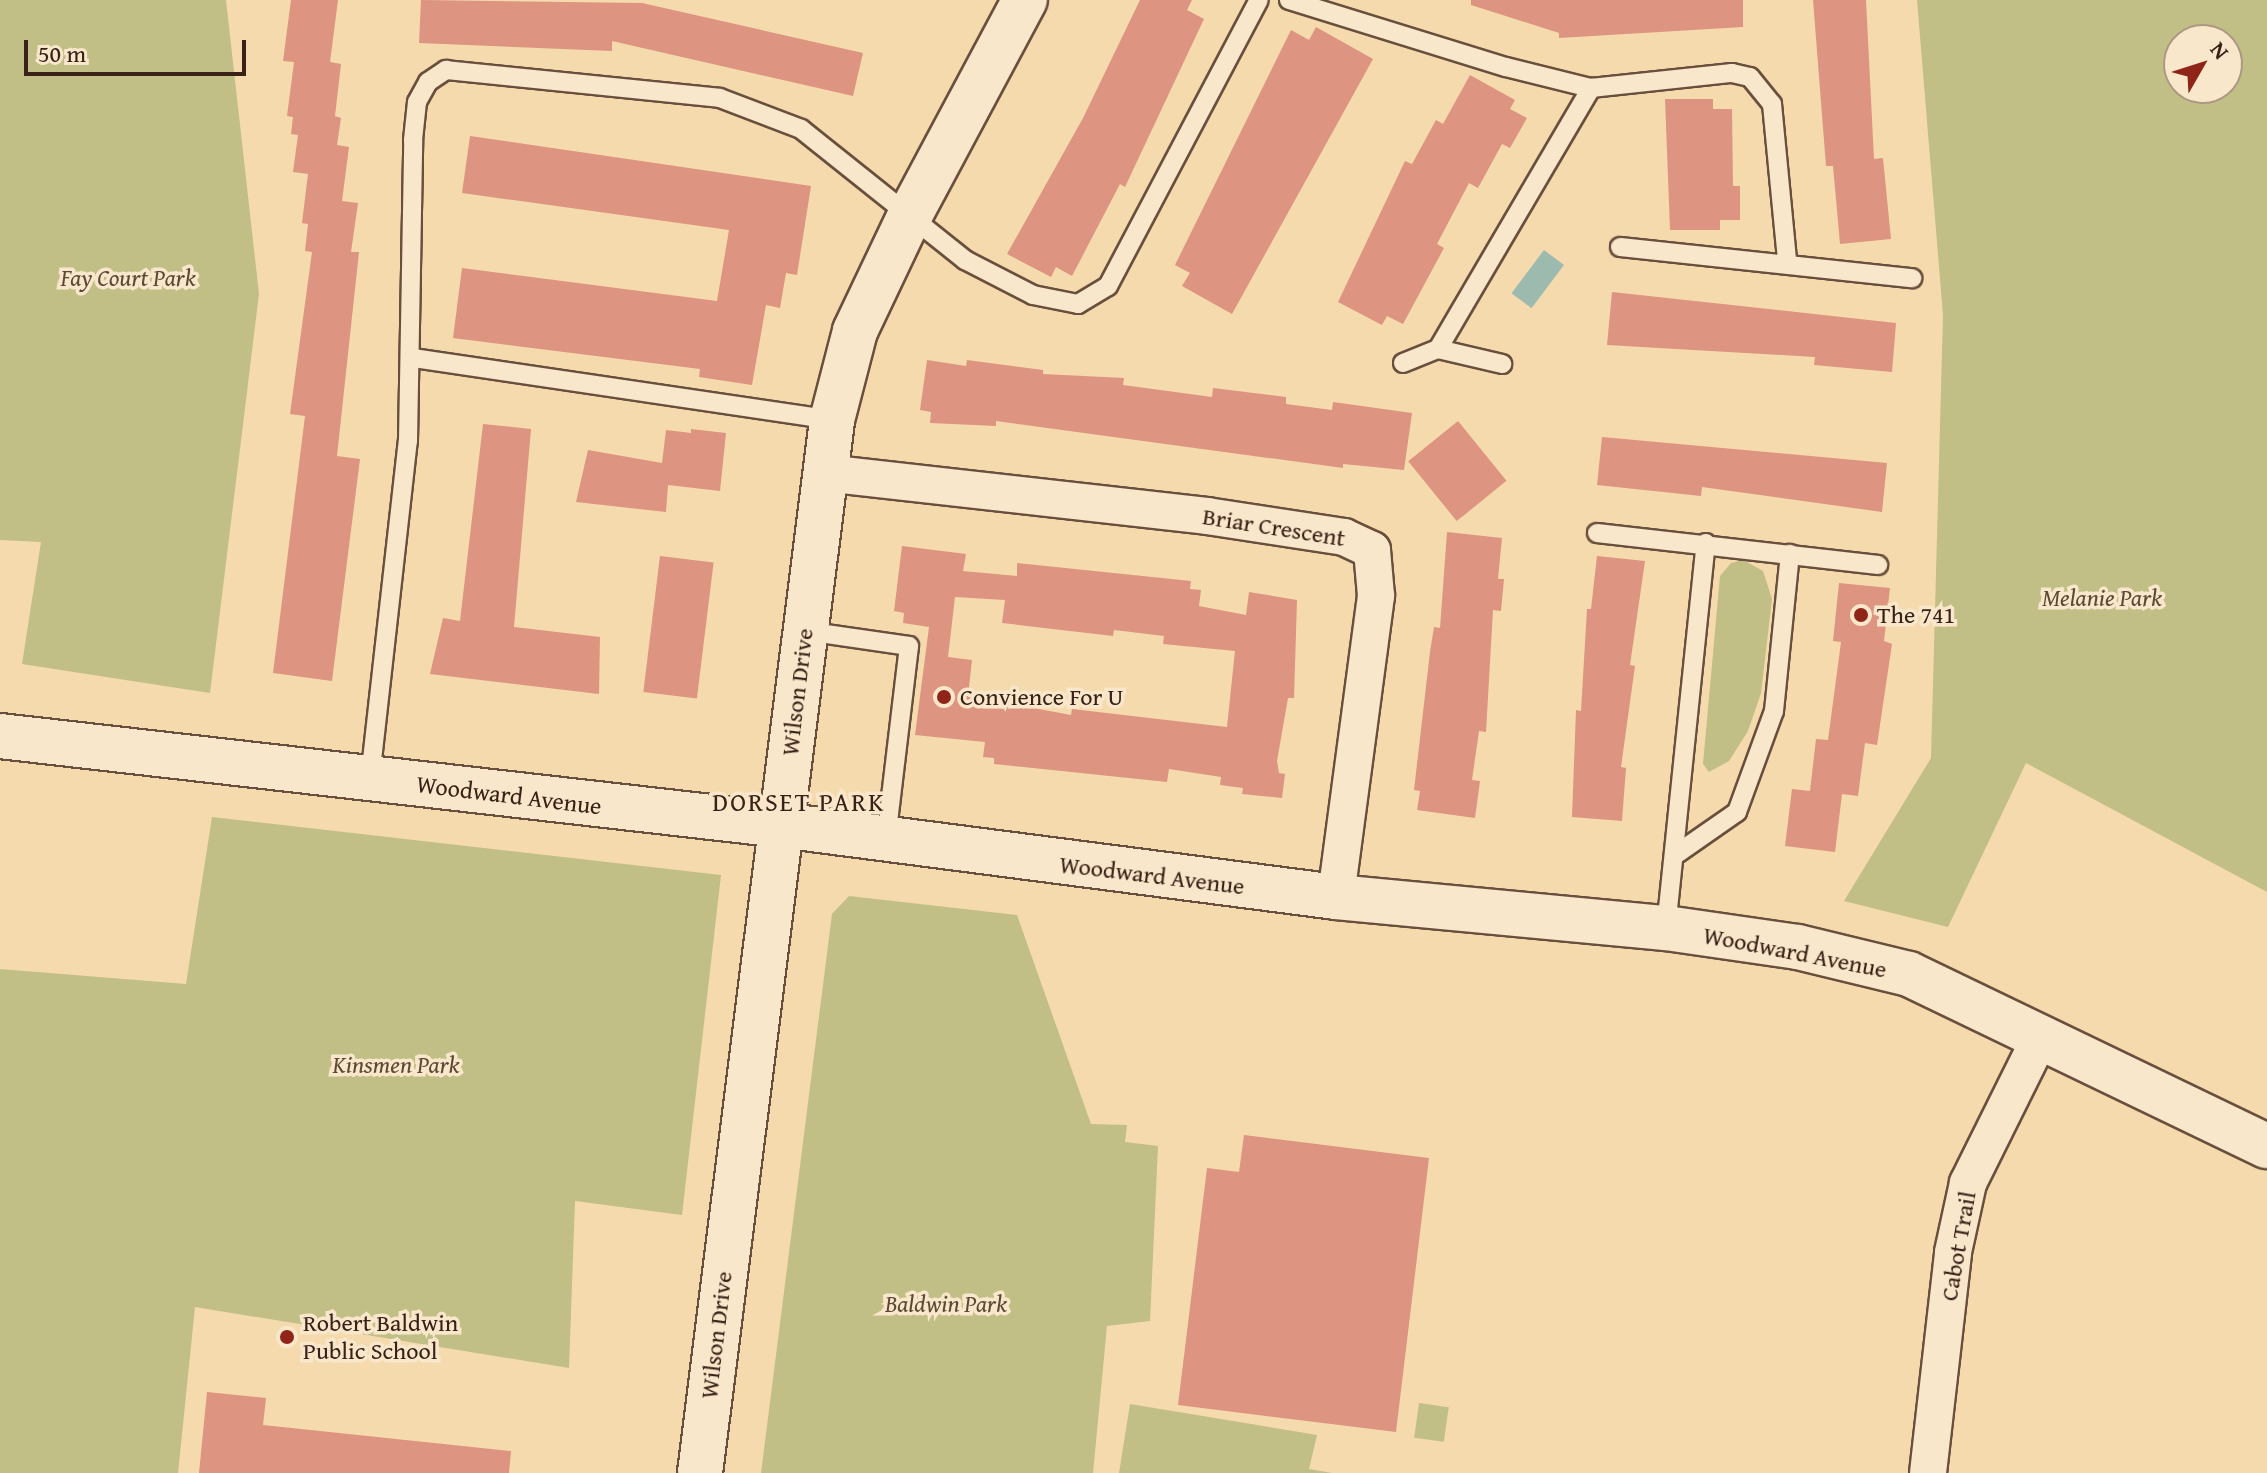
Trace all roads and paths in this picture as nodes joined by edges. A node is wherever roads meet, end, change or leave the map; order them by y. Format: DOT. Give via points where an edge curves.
graph roads {
  1 [pos="1025,0"];
  2 [pos="1259,0"];
  3 [pos="1289,0"];
  4 [pos="1591,88"];
  5 [pos="910,215"];
  6 [pos="1620,247"];
  7 [pos="1787,261"];
  8 [pos="1912,278"];
  9 [pos="1438,349"];
  10 [pos="413,358"];
  11 [pos="1403,363"];
  12 [pos="1502,364"];
  13 [pos="832,420"];
  14 [pos="825,473"];
  15 [pos="1597,533"];
  16 [pos="1706,543"];
  17 [pos="1790,554"];
  18 [pos="1878,565"];
  19 [pos="805,631"];
  20 [pos="0,736"];
  21 [pos="370,778"];
  22 [pos="781,825"];
  23 [pos="886,839"];
  24 [pos="1678,853"];
  25 [pos="1336,897"];
  26 [pos="1666,928"];
  27 [pos="2042,1034"];
  28 [pos="2267,1146"];
  29 [pos="700,1473"];
  30 [pos="1928,1473"];
  1 -- 5 [label="street, Wilson Drive"];
  2 -- 5 [label="lane" via="1108,286 1078,304 1033,295 965,260"];
  3 -- 4 [label="lane"];
  4 -- 7 [label="lane" via="1732,73 1750,77 1772,104"];
  4 -- 9 [label="lane"];
  5 -- 10 [label="lane" via="801,129 720,98 446,70 428,82 417,102"];
  5 -- 13 [label="street, Wilson Drive" via="855,331"];
  6 -- 7 [label="lane"];
  7 -- 8 [label="lane"];
  9 -- 11 [label="lane"];
  9 -- 12 [label="lane"];
  10 -- 13 [label="lane"];
  10 -- 21 [label="lane"];
  13 -- 14 [label="street, Wilson Drive"];
  14 -- 19 [label="street, Wilson Drive"];
  14 -- 25 [label="street, Briar Crescent" via="1207,516 1359,540 1372,550 1376,596"];
  15 -- 16 [label="lane"];
  16 -- 17 [label="lane"];
  16 -- 24 [label="lane"];
  17 -- 18 [label="lane"];
  17 -- 24 [label="lane" via="1774,711 1737,812"];
  19 -- 22 [label="street, Wilson Drive"];
  19 -- 23 [label="lane" via="909,646"];
  20 -- 21 [label="street, Woodward Avenue"];
  21 -- 22 [label="street, Woodward Avenue"];
  22 -- 23 [label="street, Woodward Avenue"];
  22 -- 29 [label="street, Wilson Drive"];
  23 -- 25 [label="street, Woodward Avenue"];
  24 -- 26 [label="lane"];
  25 -- 26 [label="street, Woodward Avenue"];
  26 -- 27 [label="street, Woodward Avenue" via="1798,947 1909,974"];
  27 -- 28 [label="street, Woodward Avenue"];
  27 -- 30 [label="street, Cabot Trail" via="1968,1183 1953,1252"];
}
